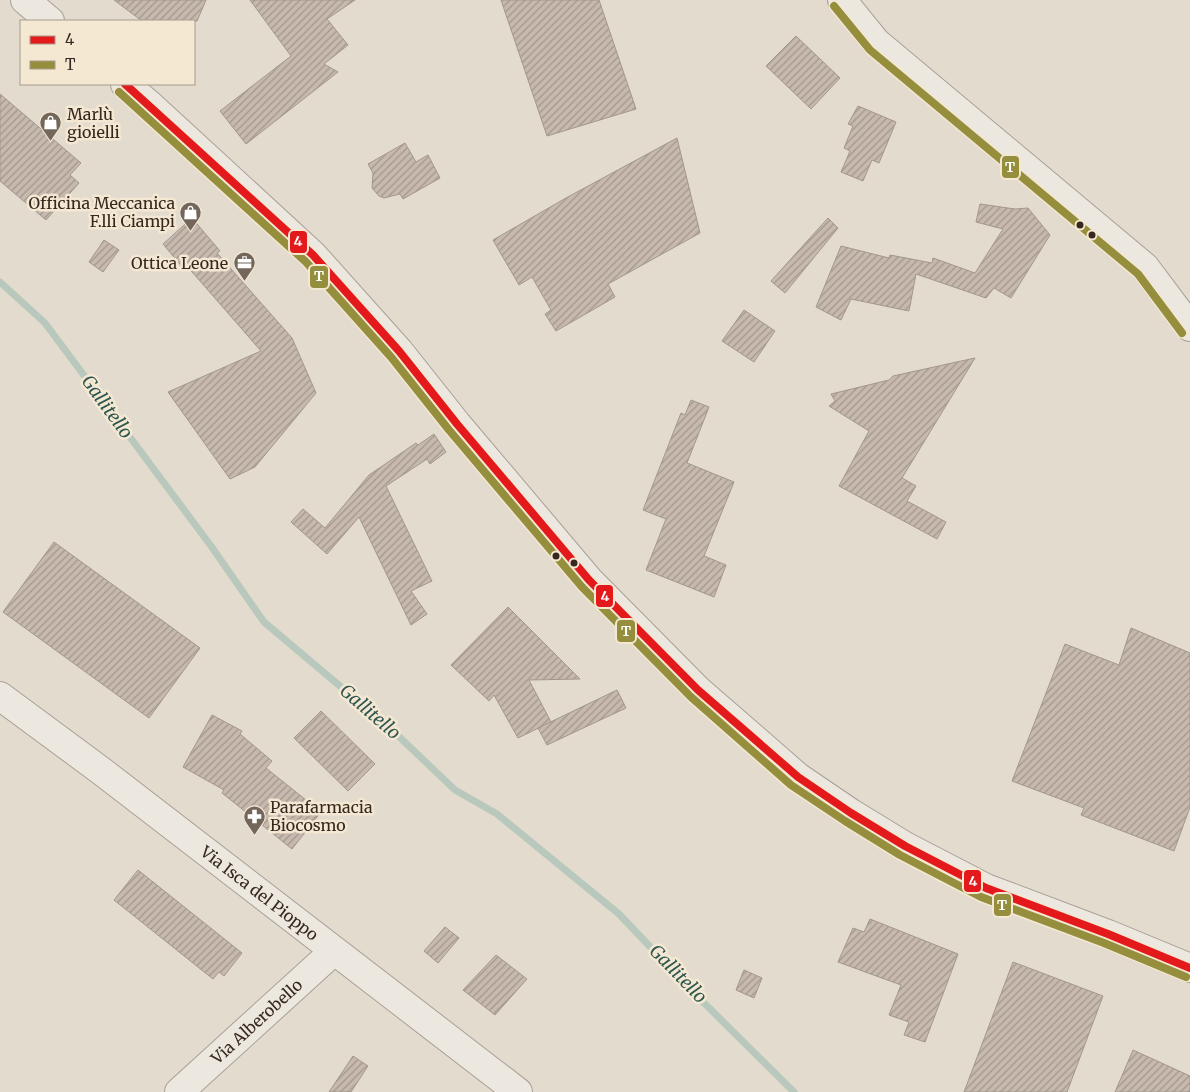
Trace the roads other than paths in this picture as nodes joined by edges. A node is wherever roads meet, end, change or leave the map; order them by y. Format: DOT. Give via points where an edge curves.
graph roads {
  1 [pos="25,0"];
  2 [pos="842,0"];
  3 [pos="49,20"];
  4 [pos="126,85"];
  5 [pos="1190,327"];
  6 [pos="0,696"];
  7 [pos="334,951"];
  8 [pos="1190,968"];
  9 [pos="179,1092"];
  10 [pos="518,1092"];
  1 -- 3 [label="street"];
  2 -- 5 [label="street" via="876,42 1145,267"];
  4 -- 8 [label="street" via="313,256 399,351 590,580 698,690 798,777 904,846 986,888"];
  6 -- 7 [label="street, Via Isca del Pioppo"];
  7 -- 9 [label="street, Via Alberobello"];
  7 -- 10 [label="street, Via Isca del Pioppo"];
}
